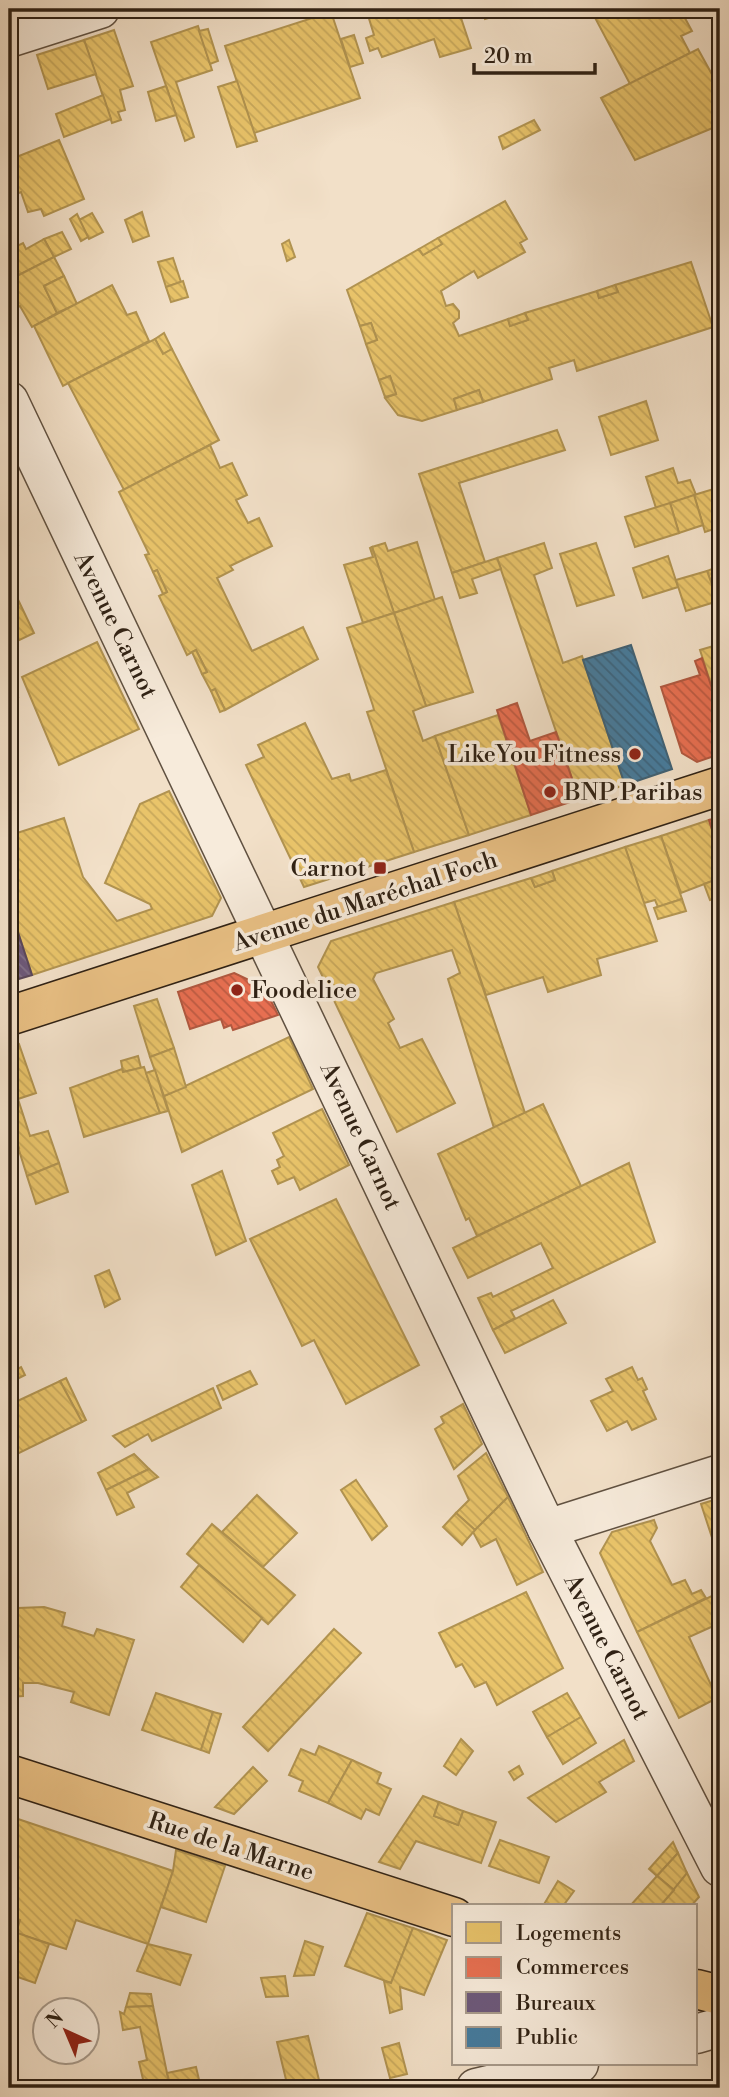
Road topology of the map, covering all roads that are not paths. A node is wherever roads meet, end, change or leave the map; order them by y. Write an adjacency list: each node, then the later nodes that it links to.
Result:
1 (100, 9): 2 (street)
2 (9, 38)
3 (9, 401): 5 (street, Avenue Carnot)
4 (720, 786): 5 (main road, Avenue du Maréchal Foch)
5 (264, 933): 6 (main road, Avenue du Maréchal Foch); 8 (street, Avenue Carnot)
6 (9, 1016)
7 (720, 1474): 8 (street)
8 (547, 1529): 10 (street, Avenue Carnot)
9 (9, 1774): 11 (main road, Rue de la Marne)
10 (720, 1867)
11 (452, 1916)
12 (698, 1990): 13 (main road)
13 (720, 1995)
14 (720, 2027): 15 (street)
15 (698, 2033)
16 (570, 2066): 17 (street)
17 (476, 2088)

